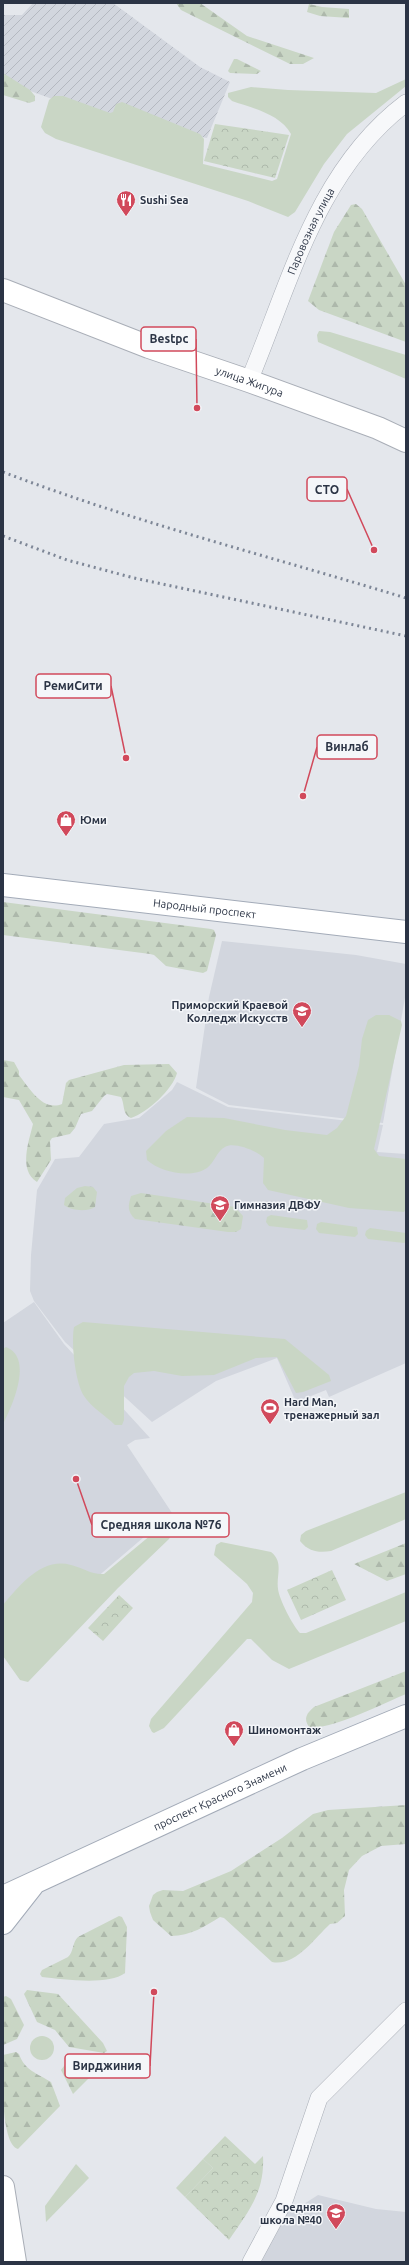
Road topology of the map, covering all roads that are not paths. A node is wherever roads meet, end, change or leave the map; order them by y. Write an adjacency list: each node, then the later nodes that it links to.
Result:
1 (406, 103): 3 (street, Паровозная улица)
2 (3, 290): 3 (main road, улица Жигура)
3 (249, 381): 4 (main road, улица Жигура)
4 (406, 441)
5 (3, 885): 6 (main road, Народный проспект)
6 (406, 932)
7 (406, 1716): 8 (main road, проспект Красного Знамени)
8 (36, 1882): 9 (main road, проспект Красного Знамени); 10 (main road, проспект Красного Знамени)
9 (3, 1897)
10 (3, 1923)
11 (406, 2011): 14 (street)
12 (3, 2187): 13 (main road)
13 (15, 2262)
14 (251, 2262)

